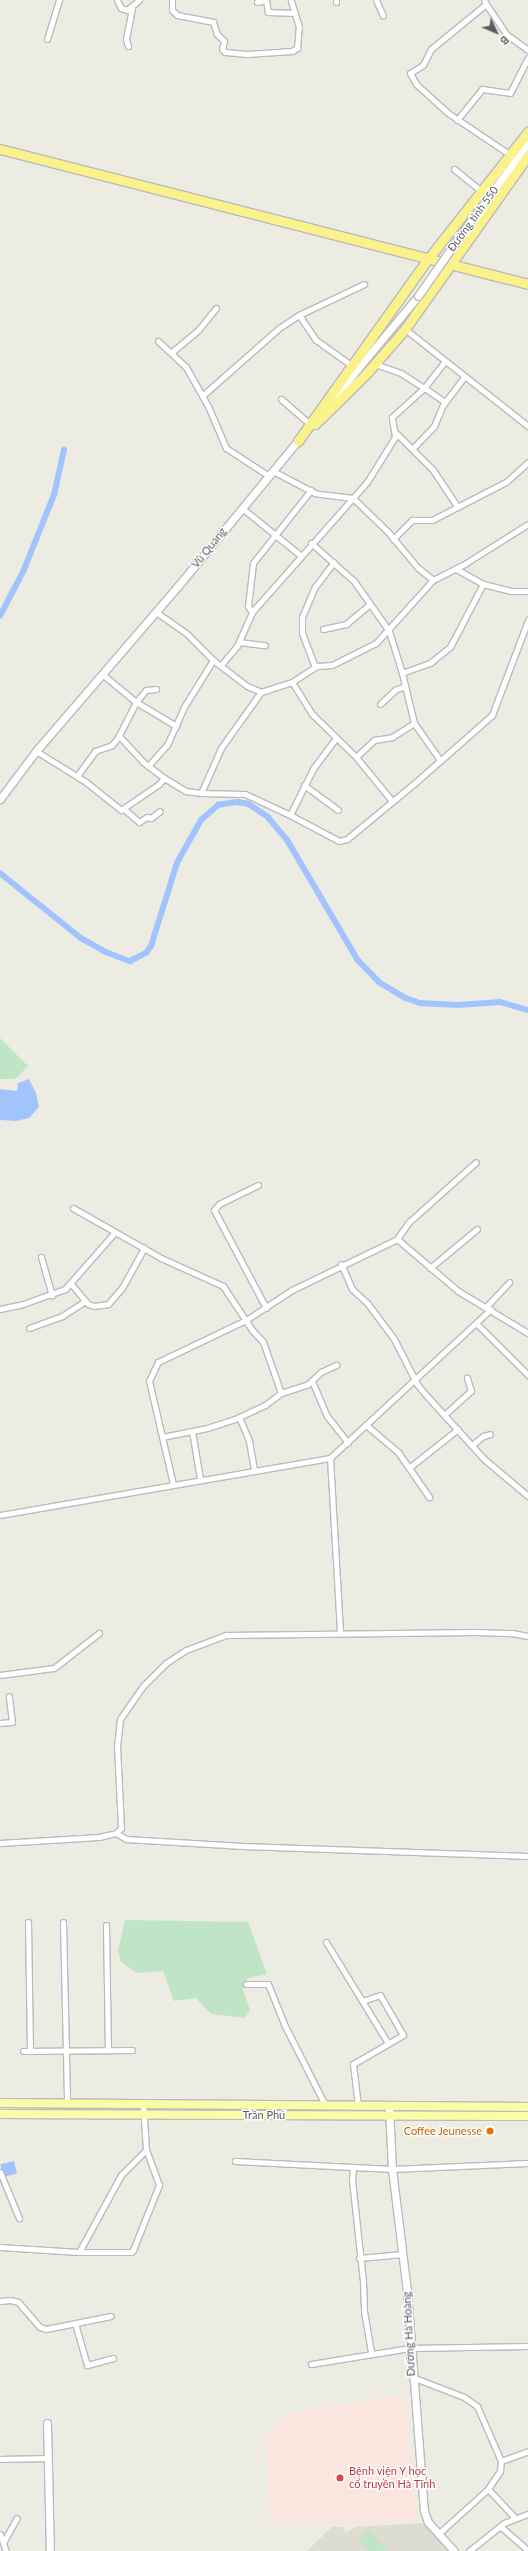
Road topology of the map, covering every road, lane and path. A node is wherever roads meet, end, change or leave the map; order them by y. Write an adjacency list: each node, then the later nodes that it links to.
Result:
1 (59, 0): 13 (street)
2 (117, 0): 10 (street)
3 (139, 0): 10 (street)
4 (172, 0): 11 (street)
5 (266, 0): 8 (street); 11 (street)
6 (291, 0): 11 (street)
7 (376, 0): 12 (street)
8 (256, 2)
9 (485, 2): 15 (street); 17 (street)
10 (132, 8): 14 (street)
11 (295, 14)
12 (383, 16)
13 (47, 39)
14 (128, 46)
15 (528, 50)
16 (528, 58): 17 (street)
17 (457, 120): 21 (street)
18 (528, 132): 21 (highway)
19 (528, 143): 29 (main road, Đường tỉnh 550, bridge)
20 (0, 149): 25 (highway)
21 (509, 154): 24 (highway)
22 (526, 161): 26 (highway)
23 (454, 169): 24 (street)
24 (481, 191): 25 (highway)
25 (428, 259): 26 (highway); 37 (highway)
26 (452, 266): 28 (highway); 32 (highway)
27 (364, 284): 31 (street)
28 (528, 284)
29 (418, 296): 46 (main road, Vũ Quang)
30 (216, 308): 34 (street)
31 (299, 315): 37 (street); 40 (street)
32 (405, 329): 35 (street); 36 (highway)
33 (158, 340): 34 (street)
34 (172, 352): 40 (street)
35 (445, 361): 38 (street); 39 (street)
36 (375, 364): 39 (street); 46 (highway)
37 (351, 365): 43 (highway)
38 (464, 377): 42 (street); 44 (street)
39 (424, 388): 42 (street); 45 (street)
40 (202, 396): 49 (street)
41 (281, 398): 43 (street)
42 (445, 402): 47 (street)
43 (310, 424): 46 (highway)
44 (528, 426)
45 (396, 433): 47 (street); 51 (street)
46 (298, 441): 49 (main road, Vũ Quang)
47 (412, 449): 52 (street)
48 (528, 462): 52 (street)
49 (271, 473): 50 (street); 53 (main road, Vũ Quang)
50 (311, 490): 51 (street); 55 (street)
51 (353, 498): 56 (street); 57 (street)
52 (457, 506): 56 (street)
53 (242, 508): 55 (street); 65 (main road, Vũ Quang)
54 (528, 524): 60 (street)
55 (274, 535): 58 (street); 66 (street)
56 (393, 539): 61 (street)
57 (311, 543): 58 (street); 59 (street)
58 (300, 555): 66 (street)
59 (334, 562): 64 (street); 74 (street)
60 (456, 569): 61 (street); 62 (street)
61 (433, 580): 69 (street)
62 (483, 584): 63 (street); 75 (street)
63 (528, 591)
64 (370, 604): 68 (street); 69 (street)
65 (156, 612): 72 (street); 76 (main road, Vũ Quang)
66 (252, 612): 70 (street)
67 (528, 620): 89 (street)
68 (323, 629)
69 (389, 631): 74 (street); 75 (street)
70 (239, 642): 71 (street); 73 (street)
71 (265, 645)
72 (213, 660): 73 (street); 84 (street)
73 (221, 665): 80 (street)
74 (315, 667): 77 (street)
75 (402, 673): 78 (street)
76 (102, 674): 81 (street); 87 (main road, Vũ Quang)
77 (292, 682): 80 (street); 86 (street)
78 (405, 686): 82 (street); 83 (street)
79 (156, 689): 81 (street)
80 (261, 692): 94 (street)
81 (136, 702): 84 (street); 85 (street)
82 (380, 704)
83 (414, 723): 88 (street); 89 (street)
84 (176, 726): 90 (street)
85 (119, 736): 90 (street); 91 (street)
86 (336, 738): 88 (street); 93 (street)
87 (36, 751): 91 (street); 95 (main road, Vũ Quang)
88 (356, 758): 96 (street)
89 (440, 760): 96 (street)
90 (148, 766): 92 (street)
91 (77, 776): 97 (street)
92 (164, 778): 94 (street); 97 (street)
93 (304, 785): 98 (street); 100 (street)
94 (201, 793): 100 (street)
95 (0, 799)
96 (392, 801): 100 (street)
97 (124, 809): 99 (street)
98 (338, 810)
99 (160, 811)
100 (290, 815)
101 (476, 1162): 106 (street)
102 (258, 1185): 116 (street)
103 (73, 1208): 105 (street)
104 (477, 1229): 110 (street)
105 (115, 1232): 107 (street); 112 (street)
106 (397, 1239): 109 (street); 110 (street)
107 (144, 1248): 114 (street); 118 (street)
108 (41, 1257): 113 (street)
109 (341, 1264): 116 (street); 124 (street)
110 (430, 1268): 117 (street)
111 (509, 1282): 117 (street)
112 (72, 1285): 113 (street); 114 (street)
113 (52, 1295): 115 (street)
114 (85, 1301): 120 (street)
115 (0, 1308)
116 (266, 1308): 118 (street)
117 (489, 1308): 119 (street); 121 (street)
118 (246, 1320): 127 (street); 134 (street)
119 (476, 1323): 123 (street); 124 (street)
120 (29, 1328)
121 (528, 1333)
122 (336, 1365): 126 (street)
123 (528, 1375)
124 (414, 1378): 128 (street); 130 (street)
125 (467, 1378): 128 (street)
126 (312, 1381): 127 (street); 135 (street)
127 (281, 1393): 129 (street)
128 (444, 1415): 131 (street)
129 (239, 1417): 132 (street); 139 (street)
130 (366, 1425): 135 (street); 138 (street)
131 (458, 1429): 136 (street); 138 (street)
132 (192, 1431): 134 (street); 140 (street)
133 (490, 1434): 136 (street)
134 (162, 1437): 141 (street)
135 (348, 1443): 137 (street)
136 (472, 1445): 142 (street)
137 (330, 1458): 139 (street); 146 (street)
138 (410, 1467): 143 (street)
139 (254, 1470): 140 (street)
140 (200, 1479): 141 (street)
141 (173, 1484): 144 (street)
142 (528, 1496)
143 (429, 1497)
144 (0, 1515)
145 (99, 1633): 148 (street)
146 (340, 1633): 147 (street); 151 (street)
147 (528, 1636)
148 (0, 1675)
149 (9, 1696): 150 (street)
150 (0, 1723)
151 (116, 1833): 152 (street); 153 (street)
152 (0, 1843)
153 (528, 1856)
154 (28, 1922): 164 (street)
155 (63, 1922): 165 (street)
156 (106, 1925): 161 (street)
157 (326, 1942): 159 (street)
158 (246, 1984): 169 (street)
159 (363, 2001): 160 (street); 160 (street)
160 (388, 2043): 170 (street)
161 (108, 2050): 162 (street); 165 (street)
162 (132, 2050)
163 (23, 2051): 164 (street)
164 (30, 2051): 165 (street)
165 (66, 2051): 167 (street)
166 (0, 2103): 167 (main road, Trần Phú)
167 (67, 2103): 168 (main road, Trần Phú)
168 (143, 2103): 169 (main road, Trần Phú); 174 (street)
169 (325, 2106): 170 (main road, Trần Phú)
170 (358, 2106): 171 (main road, Trần Phú)
171 (389, 2107): 172 (main road, Trần Phú); 175 (main road, Đường Hà Hoàng)
172 (528, 2107)
173 (0, 2114): 174 (main road, Trần Phú)
174 (144, 2114): 175 (main road, Trần Phú); 177 (street)
175 (389, 2116): 176 (main road, Trần Phú); 181 (main road, Đường Hà Hoàng)
176 (528, 2116)
177 (146, 2150): 185 (street); 185 (street)
178 (235, 2161): 180 (street)
179 (528, 2163): 181 (street)
180 (353, 2168): 181 (street); 187 (street)
181 (392, 2169): 186 (main road, Đường Hà Hoàng)
182 (0, 2172): 183 (street)
183 (19, 2218)
184 (0, 2247): 185 (street)
185 (79, 2252)
186 (403, 2254): 187 (street); 192 (main road, Đường Hà Hoàng)
187 (360, 2258): 193 (street)
188 (0, 2301): 190 (street)
189 (111, 2316): 190 (street)
190 (76, 2323): 194 (street)
191 (528, 2346): 192 (street)
192 (410, 2348): 193 (street); 196 (main road, Đường Hà Hoàng)
193 (371, 2352): 195 (street)
194 (113, 2358)
195 (310, 2364)
196 (412, 2376): 201 (street); 208 (main road, Đường Hà Hoàng)
197 (47, 2423): 200 (main road)
198 (528, 2451): 201 (street)
199 (0, 2458): 200 (street)
200 (48, 2458): 212 (main road)
201 (501, 2461): 202 (street)
202 (488, 2489): 204 (street); 208 (street)
203 (528, 2514): 204 (street)
204 (514, 2517): 206 (street)
205 (17, 2518): 209 (street)
206 (500, 2526): 210 (street); 214 (street)
207 (0, 2534): 209 (street)
208 (438, 2534): 213 (main road, Đường Hà Hoàng)
209 (4, 2541): 211 (street)
210 (528, 2550)
211 (6, 2551)
212 (50, 2551)
213 (454, 2551)
214 (469, 2551)

